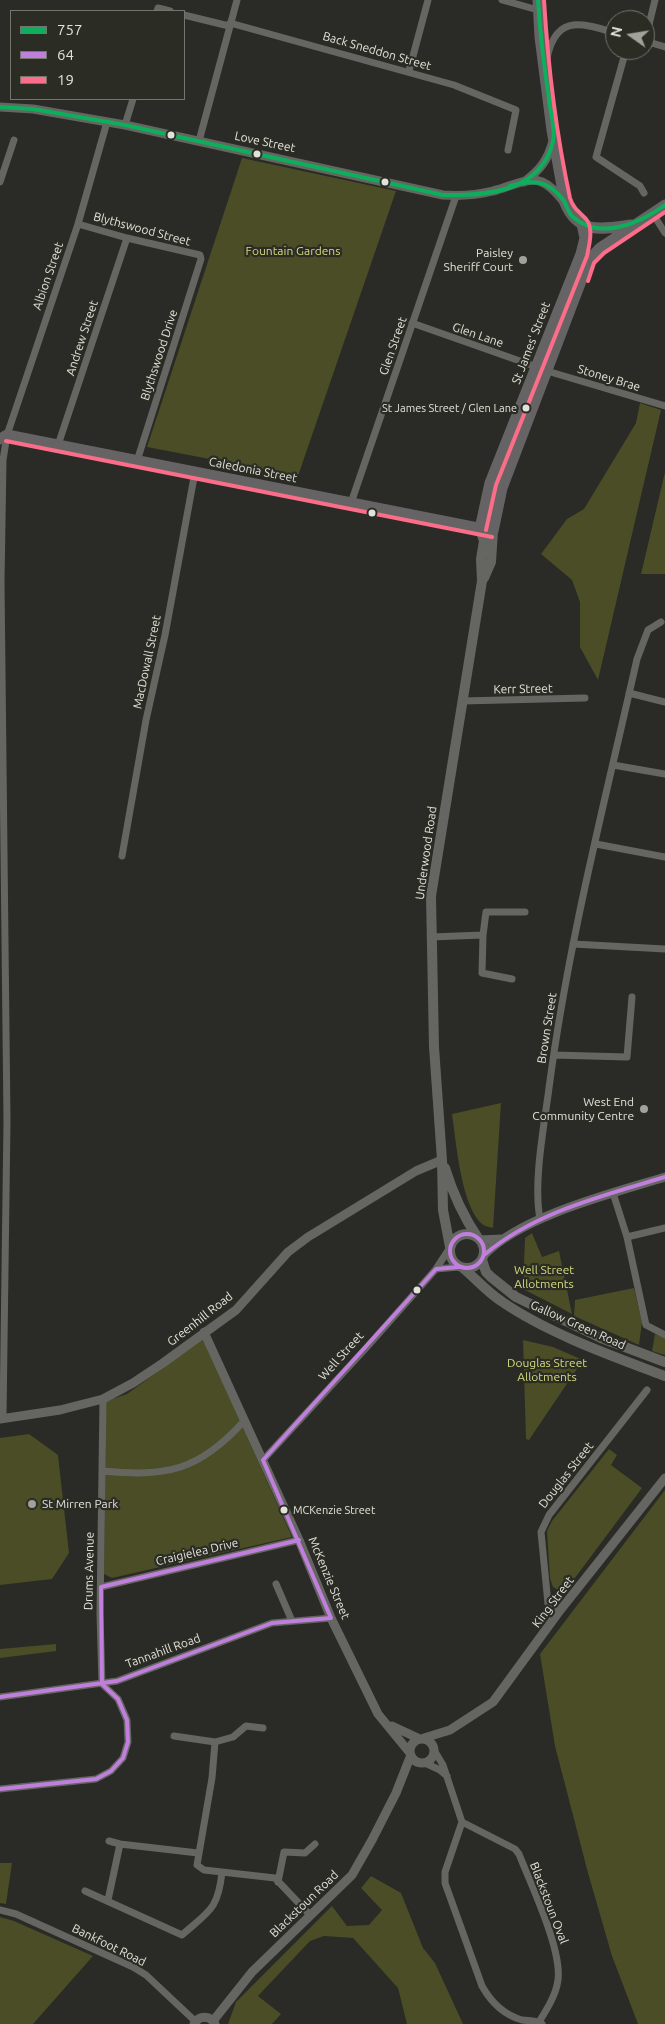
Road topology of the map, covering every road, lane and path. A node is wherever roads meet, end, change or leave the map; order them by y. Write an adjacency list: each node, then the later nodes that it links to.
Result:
1 (237, 0): 6 (street)
2 (428, 0): 10 (street)
3 (502, 0): 4 (street)
4 (538, 5): 9 (main road)
5 (185, 15): 6 (street, Back Sneddon Street)
6 (230, 24): 10 (street, Back Sneddon Street); 17 (street)
7 (605, 29): 9 (street)
8 (623, 60): 21 (street)
9 (546, 70): 15 (main road)
10 (409, 72): 18 (street, Back Sneddon Street)
11 (133, 100): 14 (street)
12 (0, 107): 13 (street, Love Street)
13 (107, 122): 14 (street, Love Street); 26 (street, Albion Street)
14 (125, 125): 17 (street, Love Street)
15 (554, 139): 20 (street, Love Street); 23 (main road)
16 (14, 140): 19 (street)
17 (199, 141): 22 (street, Love Street)
18 (508, 150)
19 (0, 182)
20 (524, 182): 22 (street, Love Street); 23 (street, Love Street)
21 (644, 192)
22 (456, 196): 32 (street, Glen Street)
23 (565, 203): 27 (main road)
24 (665, 205): 25 (main road, St James' Street)
25 (653, 214): 28 (main road, St James' Street); 29 (street)
26 (78, 224): 30 (street, Blythswood Street); 35 (street, Albion Street)
27 (582, 224): 28 (main road); 33 (main road, St James' Street)
28 (635, 224): 33 (main road, St James' Street)
29 (665, 233)
30 (127, 238): 31 (street, Blythswood Street); 36 (street, Andrew Street)
31 (200, 255): 37 (street, Blythswood Drive)
32 (412, 323): 33 (street, Glen Lane); 39 (street, Glen Street)
33 (542, 369): 34 (street, Stoney Brae); 40 (main road, St James' Street); 41 (main road, St James' Street)
34 (665, 406)
35 (3, 438): 36 (main road, Caledonia Street); 42 (street, Albion Street)
36 (58, 446): 37 (main road, Caledonia Street)
37 (137, 461): 38 (main road, Caledonia Street)
38 (195, 472): 39 (main road, Caledonia Street); 53 (street, MacDowall Street)
39 (351, 503): 40 (main road, Caledonia Street)
40 (480, 529): 41 (main road, Caledonia Street); 43 (main road, Underwood Road)
41 (493, 531): 43 (main road, Underwood Road)
42 (1, 554): 44 (street, Albion Street)
43 (482, 581): 48 (main road, Underwood Road)
44 (1, 583): 55 (street, Albion Street)
45 (661, 622): 46 (street, Brown Street)
46 (629, 693): 49 (street); 50 (street, Brown Street)
47 (585, 698): 48 (street, Kerr Street)
48 (462, 701): 58 (main road, Underwood Road)
49 (665, 702)
50 (613, 765): 51 (street); 52 (street, Brown Street)
51 (665, 774)
52 (596, 844): 54 (street); 59 (street, Brown Street)
53 (122, 856)
54 (665, 857)
55 (2, 880): 82 (street, Albion Street)
56 (525, 912): 57 (street)
57 (483, 936): 58 (street); 61 (street)
58 (431, 937): 64 (main road, Underwood Road)
59 (572, 944): 60 (street); 63 (street, Brown Street)
60 (665, 949)
61 (512, 979)
62 (632, 997): 63 (street)
63 (554, 1055): 67 (street, Brown Street)
64 (442, 1160): 70 (main road, Underwood Road); 72 (main road, Underwood Road); 76 (street, Greenhill Road)
65 (665, 1176): 66 (street)
66 (613, 1193): 67 (street); 69 (street)
67 (540, 1219): 71 (street)
68 (665, 1228): 69 (street)
69 (627, 1237): 77 (street)
70 (479, 1239): 71 (street); 72 (main road); 73 (main road)
71 (502, 1239): 73 (street)
72 (450, 1248): 74 (street, Well Street); 75 (main road)
73 (483, 1258): 75 (main road); 78 (main road, Gallow Green Road)
74 (436, 1268): 75 (street); 84 (street, Well Street)
75 (461, 1268): 79 (main road, Gallow Green Road)
76 (204, 1332): 81 (street, Greenhill Road); 83 (street, McKenzie Street)
77 (665, 1335)
78 (665, 1362)
79 (665, 1376)
80 (648, 1390): 90 (street, Douglas Street)
81 (103, 1399): 82 (street, Greenhill Road); 85 (street, Drums Avenue)
82 (2, 1419)
83 (244, 1420): 84 (street, McKenzie Street); 85 (street)
84 (263, 1460): 87 (street, McKenzie Street)
85 (102, 1470): 89 (street, Drums Avenue)
86 (665, 1478): 90 (street, King Street)
87 (299, 1540): 89 (street, Craigielea Drive); 91 (street, McKenzie Street)
88 (276, 1584): 92 (street)
89 (101, 1587): 93 (street, Drums Avenue)
90 (558, 1613): 97 (street, King Street)
91 (332, 1618): 92 (street, Tannahill Road); 95 (street, McKenzie Street)
92 (292, 1621): 93 (street, Tannahill Road)
93 (102, 1684): 94 (street, Tannahill Road); 105 (street)
94 (0, 1698)
95 (385, 1722): 99 (street); 102 (street, McKenzie Street)
96 (263, 1728): 100 (street)
97 (450, 1730): 99 (street, King Street); 101 (street, King Street)
98 (174, 1736): 100 (street)
99 (422, 1739): 101 (street); 102 (street)
100 (215, 1742): 111 (street)
101 (434, 1748): 103 (street); 104 (street)
102 (411, 1754): 103 (street); 106 (street, Blackstoun Road)
103 (423, 1763): 104 (street); 106 (street, Blackstoun Road)
104 (447, 1776): 107 (street)
105 (0, 1789)
106 (396, 1793): 117 (street, Blackstoun Road)
107 (462, 1822): 120 (street, Blackstoun Oval); 120 (street, Blackstoun Oval)
108 (109, 1841): 109 (street)
109 (120, 1844): 111 (street); 115 (street)
110 (315, 1844): 113 (street)
111 (198, 1853): 112 (street)
112 (222, 1872): 113 (street); 115 (street)
113 (278, 1882): 117 (street)
114 (86, 1891): 115 (street)
115 (108, 1900)
116 (0, 1910): 119 (street, Bankfoot Road)
117 (310, 1915): 118 (street, Blackstoun Road)
118 (214, 2022): 119 (street)
119 (195, 2023)
120 (541, 2023)

